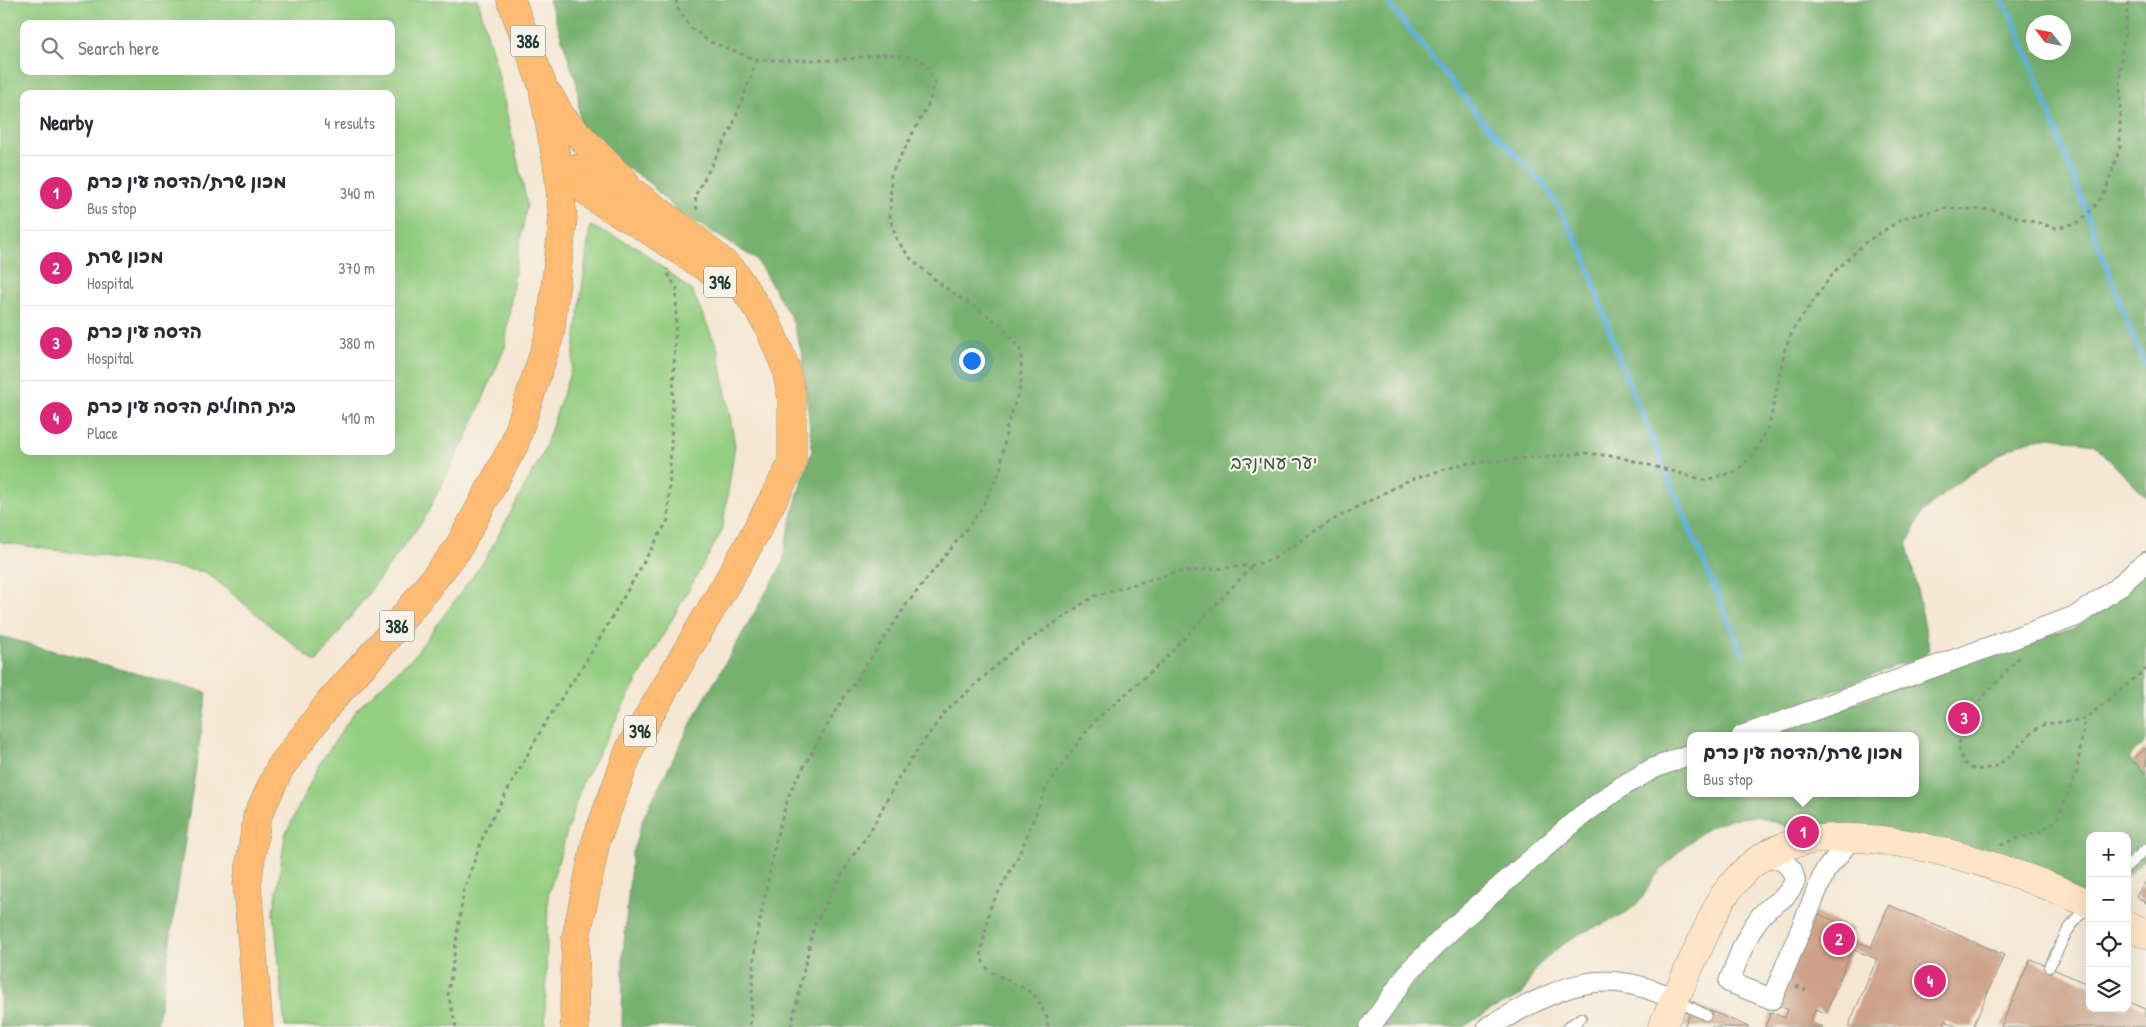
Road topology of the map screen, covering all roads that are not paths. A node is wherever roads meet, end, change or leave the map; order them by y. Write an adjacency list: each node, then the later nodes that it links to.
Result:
1 (511, 0): 2 (main road, 386)
2 (542, 84): 3 (main road, 386); 4 (main road)
3 (558, 168): 4 (main road, 396); 5 (main road, 396); 21 (main road, 386)
4 (638, 196): 5 (main road, 396)
5 (680, 239): 22 (main road, 396)
6 (2146, 562): 7 (street)
7 (1753, 732)
8 (1687, 755): 23 (street)
9 (1852, 838): 11 (street); 11 (street); 13 (street)
10 (2146, 848): 12 (lane)
11 (1761, 858): 18 (street)
12 (2131, 862)
13 (2086, 902)
14 (2086, 907): 17 (lane)
15 (2131, 926): 16 (street)
16 (2146, 934)
17 (2049, 967)
18 (1674, 999): 19 (lane); 24 (street); 26 (street)
19 (1706, 1015)
20 (1581, 1018): 25 (lane)
21 (258, 1027)
22 (575, 1027)
23 (1370, 1027)
24 (1488, 1027)
25 (1568, 1027)
26 (1662, 1027)

